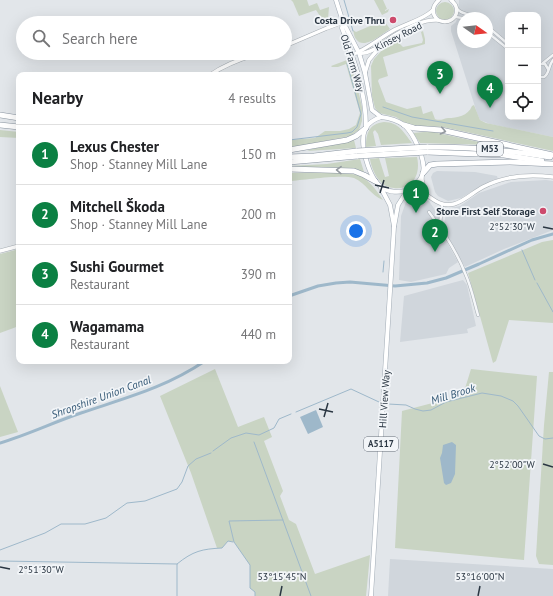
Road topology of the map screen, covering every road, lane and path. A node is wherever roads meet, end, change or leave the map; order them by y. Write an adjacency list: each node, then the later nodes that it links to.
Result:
1 (336, 0): 10 (main road, Old Farm Way)
2 (439, 0): 6 (street)
3 (451, 0): 5 (street)
4 (456, 0): 5 (street)
5 (456, 7): 7 (street); 8 (street)
6 (433, 10): 9 (street); 17 (street, Kinsey Road)
7 (466, 12)
8 (455, 17): 9 (street, Kinsey Road)
9 (438, 20): 15 (street, Kinsey Road)
10 (343, 22): 14 (street); 17 (main road, Old Farm Way); 18 (main road, Old Farm Way)
11 (493, 31): 13 (street)
12 (493, 37): 16 (street)
13 (505, 41)
14 (292, 43)
15 (381, 46): 17 (street, Kinsey Road); 25 (street)
16 (507, 48)
17 (359, 52): 18 (street, Kinsey Road); 25 (main road, Old Farm Way)
18 (352, 55): 35 (main road, Old Farm Way)
19 (553, 55): 22 (street)
20 (241, 60): 24 (street)
21 (553, 60): 23 (street)
22 (543, 63): 23 (street)
23 (548, 69): 26 (street)
24 (216, 72)
25 (365, 73): 28 (main road, Old Farm Way)
26 (541, 78)
27 (0, 115): 30 (highway)
28 (381, 117): 33 (main road); 35 (main road)
29 (0, 119): 31 (highway)
30 (16, 119)
31 (16, 120)
32 (0, 125): 34 (highway)
33 (404, 125): 39 (highway, one-way to 39); 45 (main road)
34 (16, 127)
35 (366, 127): 36 (highway); 47 (main road)
36 (292, 149)
37 (427, 149): 38 (highway, M53, bridge); 41 (highway, M53); 43 (highway, M53)
38 (357, 154): 40 (highway, M53); 42 (highway, M53)
39 (553, 155)
40 (292, 157)
41 (553, 158)
42 (292, 162)
43 (553, 163): 45 (highway)
44 (292, 169): 47 (highway, one-way to 44)
45 (423, 174): 49 (main road); 50 (street)
46 (553, 177): 51 (street)
47 (375, 181): 48 (main road)
48 (381, 187): 49 (main road); 54 (main road, Hill View Way / A5117)
49 (408, 190): 50 (street); 54 (main road, Hill View Way / A5117)
50 (425, 193): 51 (street)
51 (442, 204): 53 (street)
52 (429, 212): 53 (street)
53 (440, 226): 57 (street)
54 (394, 227): 58 (main road, Hill View Way / A5117)
55 (16, 247): 56 (street)
56 (0, 251)
57 (478, 315)
58 (371, 596)

